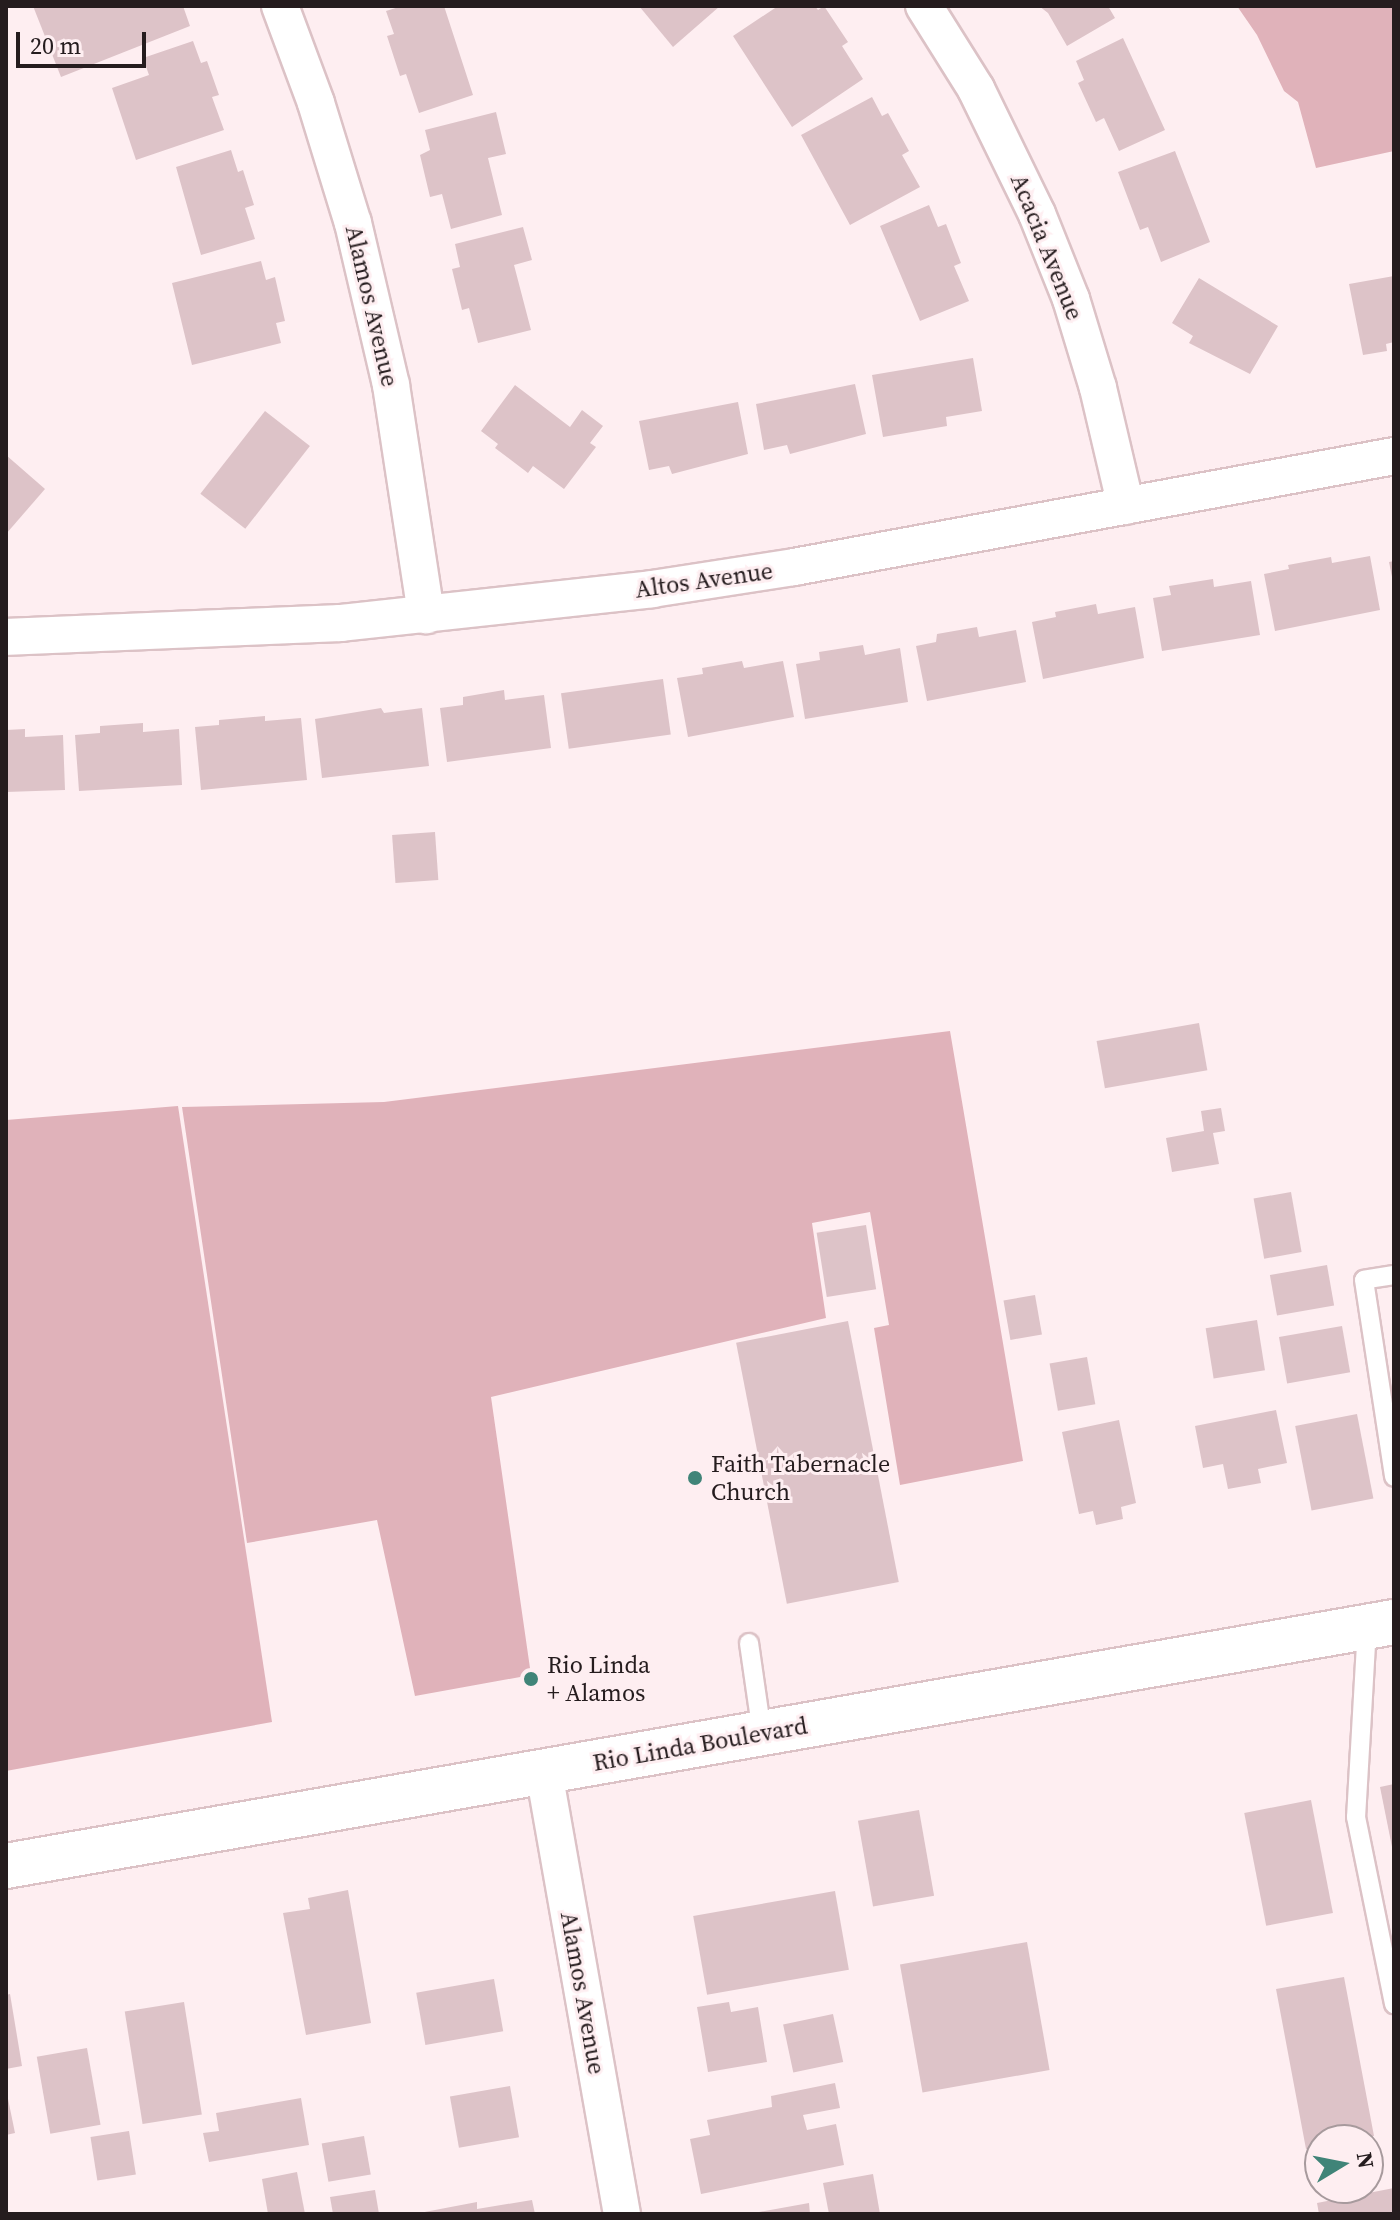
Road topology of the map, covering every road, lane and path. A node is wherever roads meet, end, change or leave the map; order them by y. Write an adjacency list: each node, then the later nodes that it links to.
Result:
1 (280, 6): 5 (street, Alamos Avenue)
2 (924, 6): 4 (street, Acacia Avenue)
3 (1394, 456): 4 (street, Altos Avenue)
4 (1126, 506): 5 (street, Altos Avenue)
5 (426, 615): 6 (street, Altos Avenue)
6 (6, 637)
7 (1394, 1275): 8 (lane)
8 (1394, 1477)
9 (1380, 1624): 11 (main road, Rio Linda Boulevard); 14 (lane)
10 (749, 1643): 11 (lane)
11 (762, 1733): 12 (main road, Rio Linda Boulevard)
12 (544, 1772): 13 (main road, Rio Linda Boulevard); 15 (street, Alamos Avenue)
13 (6, 1866)
14 (1394, 2004)
15 (622, 2214)

